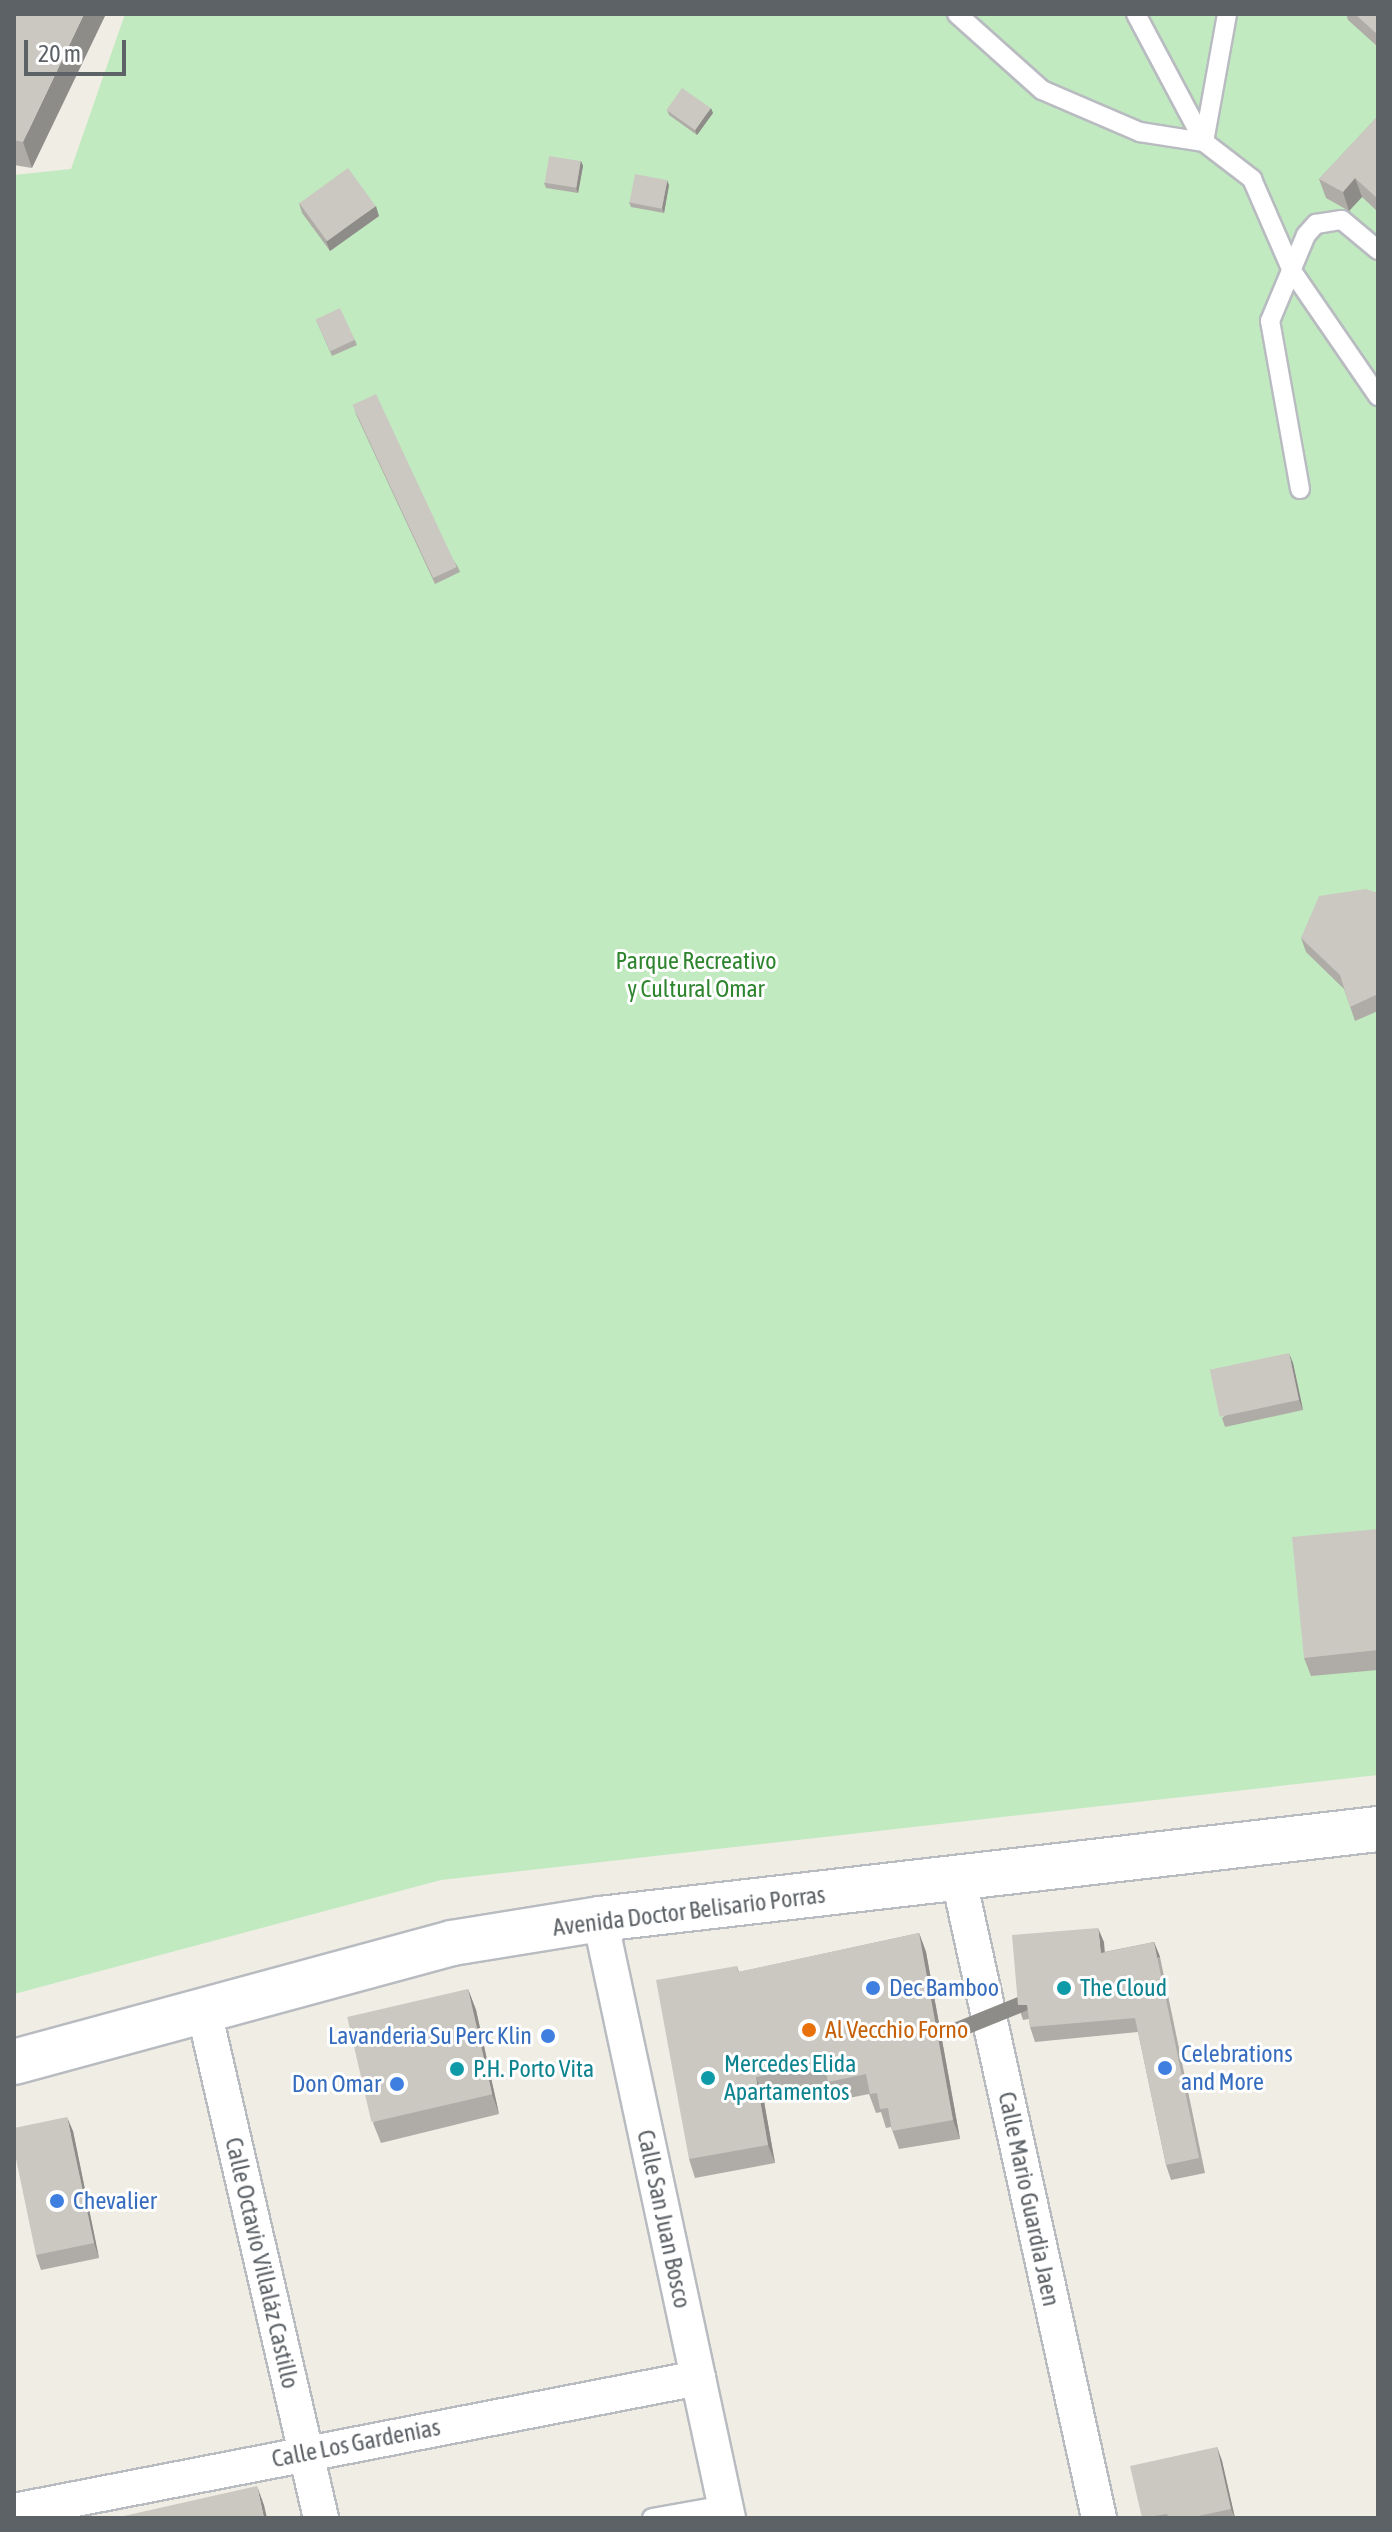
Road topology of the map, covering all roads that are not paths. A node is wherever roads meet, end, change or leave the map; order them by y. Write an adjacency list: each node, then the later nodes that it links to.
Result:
1 (957, 14): 4 (lane)
2 (1136, 14): 4 (lane)
3 (1227, 14): 4 (lane)
4 (1204, 142): 6 (lane)
5 (1378, 250): 6 (lane)
6 (1292, 271): 7 (lane); 8 (lane)
7 (1378, 396)
8 (1300, 489)
9 (1378, 1829): 10 (street, Avenida Doctor Belisario Porras)
10 (959, 1880): 11 (street, Avenida Doctor Belisario Porras); 20 (street, Calle Mario Guardia Jaen)
11 (600, 1919): 12 (street, Avenida Doctor Belisario Porras); 14 (street, Calle San Juan Bosco)
12 (203, 2007): 13 (street, Avenida Doctor Belisario Porras); 15 (street, Calle Octavio Villaláz Castillo)
13 (14, 2062)
14 (698, 2378): 15 (street, Calle Los Gardenias); 17 (street, Calle San Juan Bosco)
15 (306, 2453): 16 (street, Calle Los Gardenias); 18 (street, Calle Octavio Villaláz Castillo)
16 (14, 2511)
17 (726, 2512): 19 (lane)
18 (321, 2518)
19 (652, 2518)
20 (1099, 2518)

